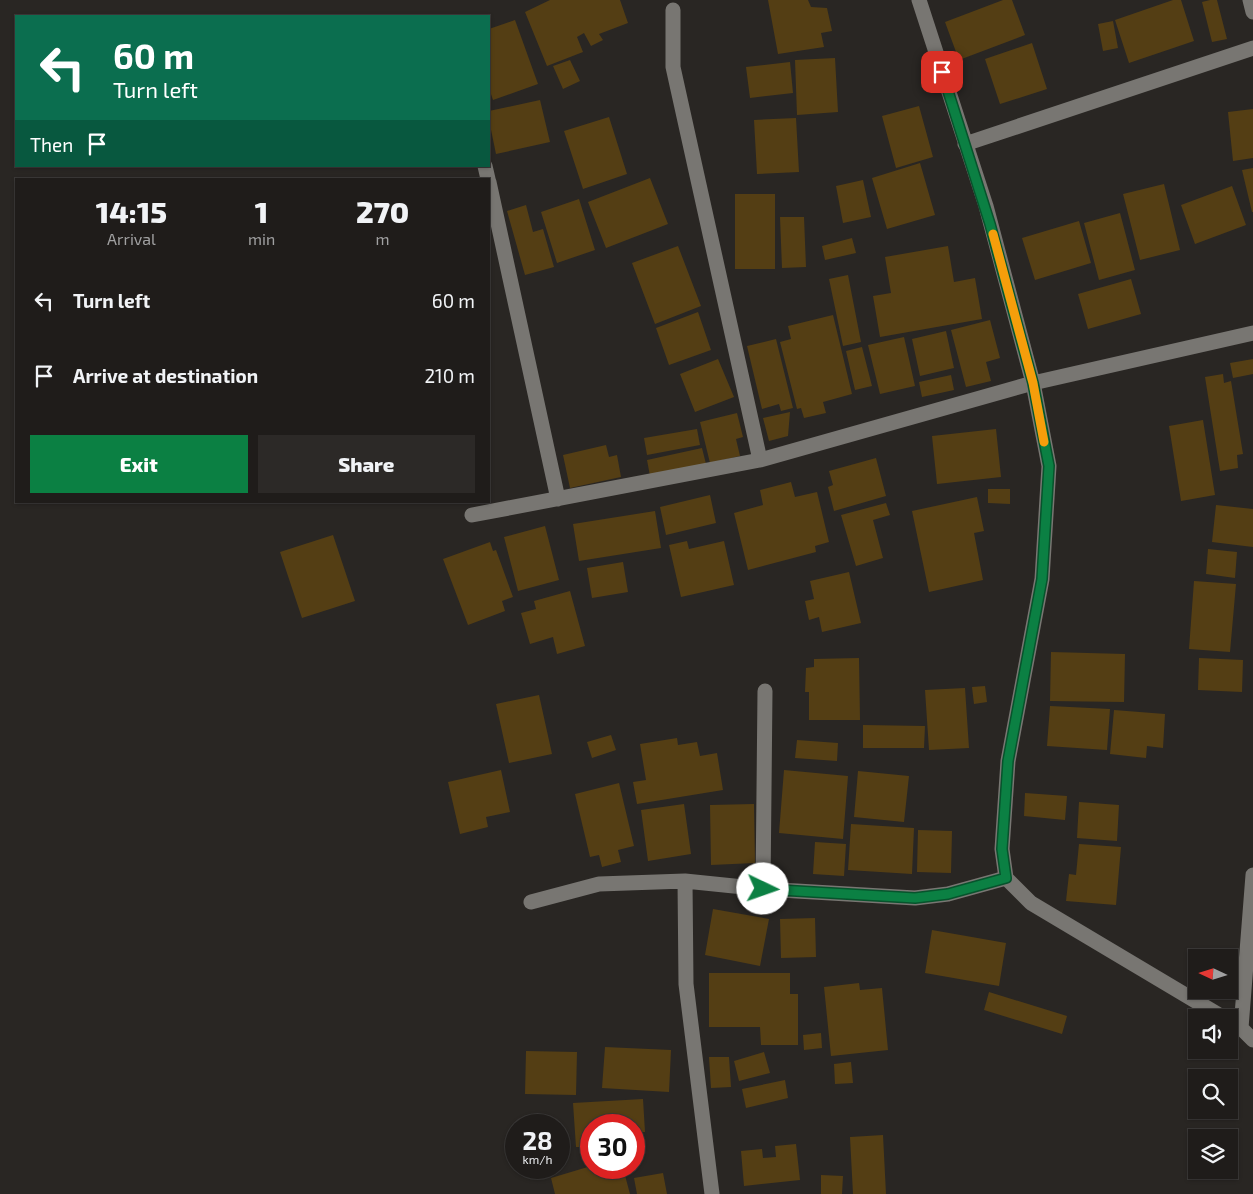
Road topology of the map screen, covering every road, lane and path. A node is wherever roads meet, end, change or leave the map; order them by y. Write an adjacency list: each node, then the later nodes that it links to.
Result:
1 (919, 0): 6 (street)
2 (1250, 0): 4 (street)
3 (673, 10): 10 (street)
4 (1253, 12)
5 (1253, 48): 6 (street)
6 (965, 144): 9 (street)
7 (490, 190): 11 (street)
8 (1253, 333): 9 (street)
9 (1033, 383): 10 (street); 15 (street)
10 (760, 460): 11 (street)
11 (558, 499): 12 (street)
12 (472, 515)
13 (765, 691): 17 (street)
14 (1253, 874): 19 (street)
15 (1006, 878): 17 (street); 20 (street)
16 (684, 881): 17 (street); 18 (street); 24 (street)
17 (763, 889)
18 (531, 902)
19 (1251, 923): 21 (street)
20 (1209, 1009)
21 (1237, 1009)
22 (1238, 1027): 23 (street)
23 (1253, 1040)
24 (712, 1194)

